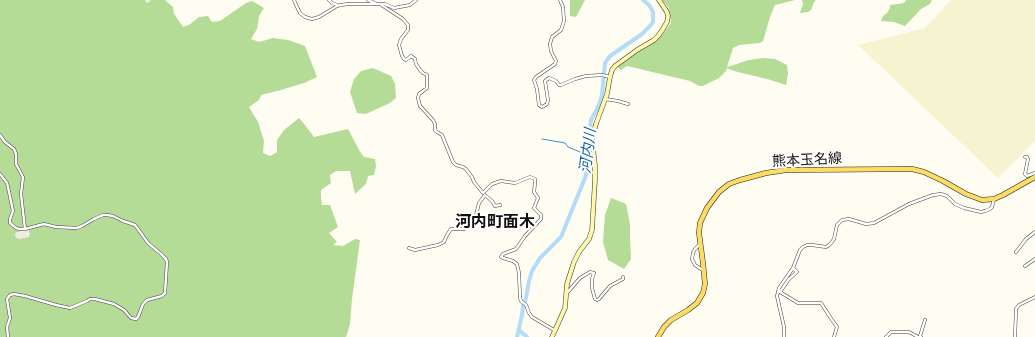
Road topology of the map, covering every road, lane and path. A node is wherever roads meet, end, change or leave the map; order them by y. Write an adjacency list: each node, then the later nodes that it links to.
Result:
1 (294, 0): 8 (street)
2 (329, 0): 8 (street)
3 (368, 0): 7 (street)
4 (416, 0): 7 (street)
5 (560, 0): 9 (street)
6 (659, 0): 9 (main road)
7 (379, 4): 8 (street); 17 (street)
8 (337, 6)
9 (608, 76): 10 (main road)
10 (605, 99): 11 (street); 30 (main road)
11 (628, 104)
12 (0, 135): 20 (street)
13 (1025, 157): 14 (street)
14 (1035, 173)
15 (0, 174): 20 (street)
16 (1035, 177): 18 (main road, 熊本玉名線)
17 (484, 194): 19 (street); 23 (street); 33 (street)
18 (994, 199): 22 (main road, 熊本玉名線); 27 (street)
19 (500, 205)
20 (24, 229): 34 (street)
21 (1035, 232): 24 (street)
22 (700, 244): 28 (main road, 熊本玉名線); 28 (street)
23 (409, 248)
24 (1016, 252)
25 (1035, 259): 26 (street)
26 (1025, 266)
27 (793, 268): 37 (street); 38 (street)
28 (704, 271): 36 (main road, 熊本玉名線)
29 (623, 277): 30 (street)
30 (567, 293): 33 (main road)
31 (1035, 297): 41 (street)
32 (925, 320): 40 (street)
33 (554, 330): 35 (main road)
34 (8, 337)
35 (552, 337)
36 (658, 337)
37 (784, 337)
38 (834, 337)
39 (886, 337): 40 (street)
40 (920, 337)
41 (1015, 337)

